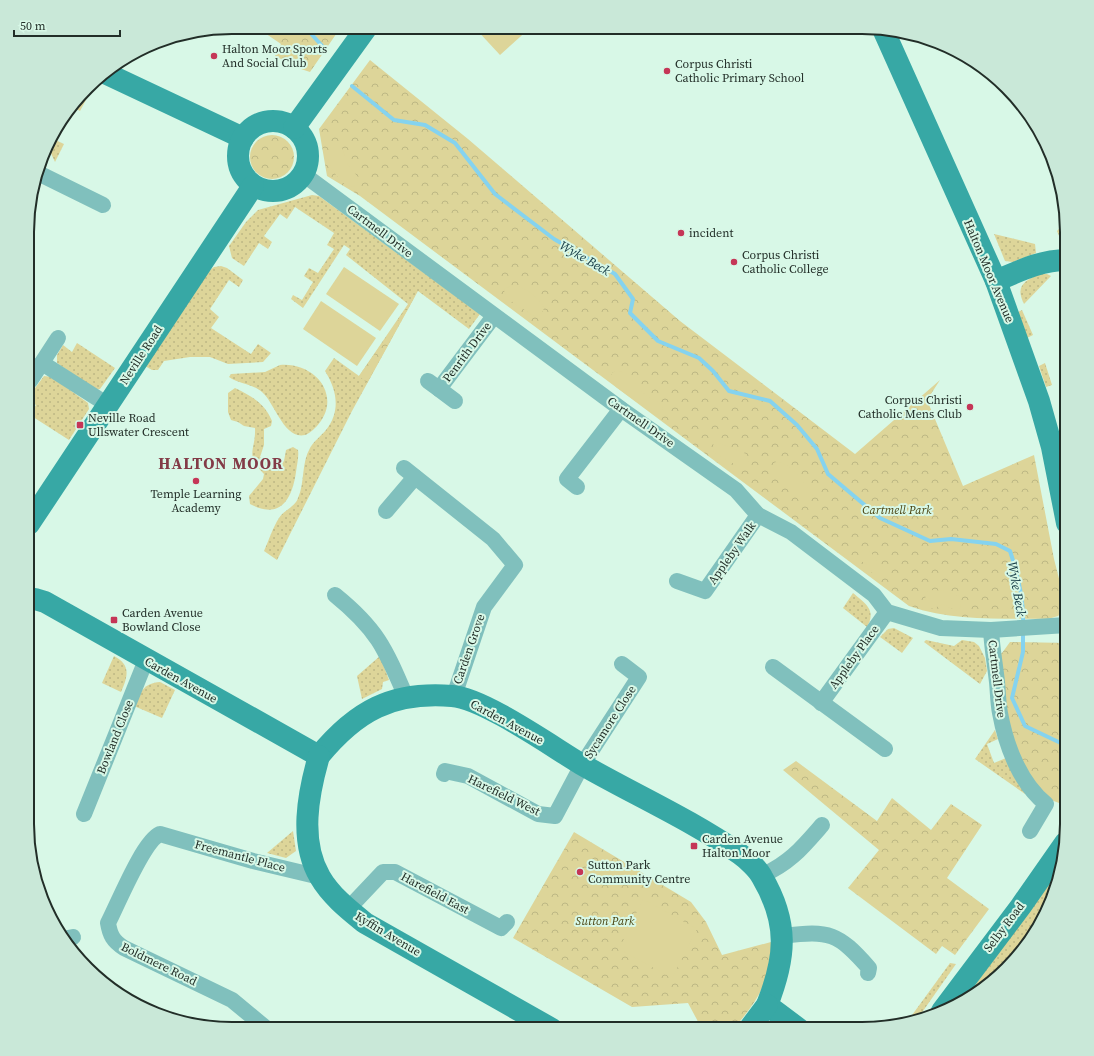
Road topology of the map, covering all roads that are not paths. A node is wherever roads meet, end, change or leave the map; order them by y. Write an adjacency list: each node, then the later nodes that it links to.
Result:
1 (362, 34): 4 (street)
2 (886, 36): 11 (street, Halton Moor Avenue)
3 (110, 76): 5 (street)
4 (294, 128): 5 (street); 6 (street)
5 (243, 138): 8 (street)
6 (304, 174): 8 (street); 12 (street, Cartmell Drive)
7 (42, 175): 9 (street)
8 (253, 186): 17 (street, Neville Road)
9 (104, 205)
10 (1060, 260): 11 (street)
11 (996, 281): 20 (street, Halton Moor Avenue)
12 (494, 316): 16 (street, Penrith Drive); 18 (street, Cartmell Drive)
13 (58, 338): 14 (street)
14 (42, 363): 15 (street); 17 (street)
15 (34, 375)
16 (455, 401)
17 (108, 405): 23 (street, Neville Road)
18 (621, 409): 19 (street); 22 (street, Cartmell Drive)
19 (567, 479)
20 (1060, 488)
21 (386, 511): 33 (street, Carden Grove)
22 (758, 515): 24 (street, Appleby Walk); 27 (street, Cartmell Drive)
23 (34, 516)
24 (677, 581)
25 (335, 595): 34 (street)
26 (34, 599): 30 (street, Carden Avenue)
27 (887, 612): 29 (street, Cartmell Drive); 35 (street, Appleby Place)
28 (1060, 626): 29 (street, Cartmell Drive)
29 (991, 630): 42 (street, Cartmell Drive)
30 (146, 660): 37 (street, Carden Avenue); 40 (street, Bowland Close)
31 (622, 664): 38 (street, Sycamore Close)
32 (773, 667): 35 (street)
33 (454, 696): 34 (street, Carden Avenue); 38 (street, Carden Avenue)
34 (406, 697): 37 (street, Carden Avenue)
35 (821, 703): 36 (street)
36 (885, 749)
37 (319, 756): 46 (street, Kyffin Avenue)
38 (582, 764): 39 (street, Harefield West); 45 (street, Carden Avenue)
39 (444, 774)
40 (84, 814)
41 (822, 825): 45 (street)
42 (1030, 831)
43 (160, 834): 46 (street, Freemantle Place); 53 (street, Boldmere Road)
44 (1057, 854): 51 (street, Selby Road)
45 (762, 876): 49 (street, Carden Avenue)
46 (320, 877): 47 (street, Kyffin Avenue)
47 (348, 909): 48 (street, Harefield East); 54 (street, Kyffin Avenue)
48 (507, 922)
49 (783, 936): 50 (street); 52 (street, Carden Avenue)
50 (868, 974)
51 (948, 1003)
52 (767, 1005): 55 (street); 56 (street)
53 (259, 1022)
54 (540, 1022)
55 (754, 1022)
56 (790, 1022)

